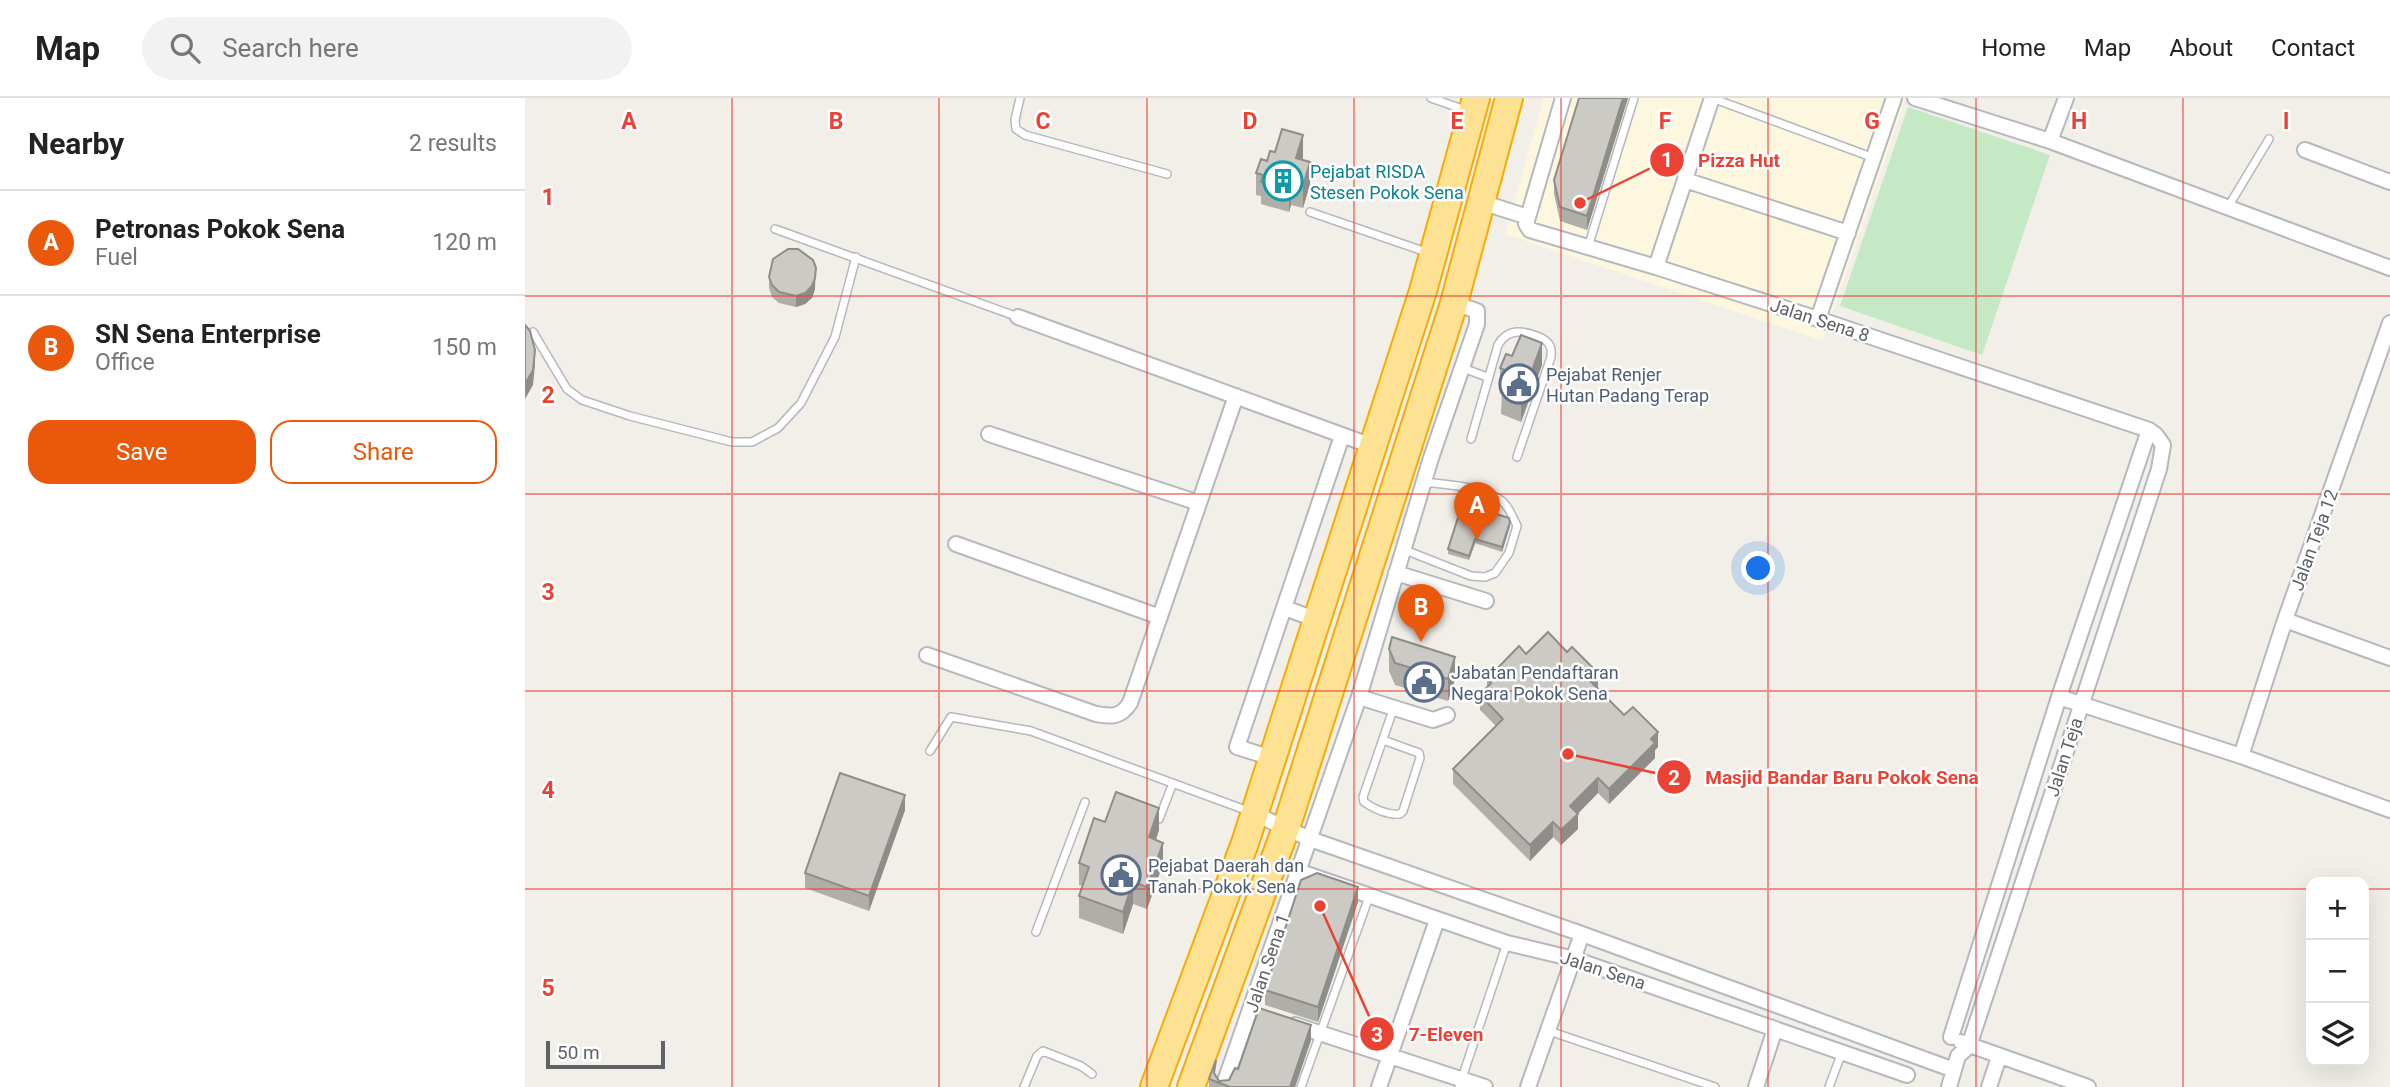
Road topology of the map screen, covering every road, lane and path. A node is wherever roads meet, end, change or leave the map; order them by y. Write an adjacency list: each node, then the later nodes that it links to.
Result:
1 (1020, 98): 15 (lane)
2 (1431, 98): 10 (lane)
3 (1509, 98): 18 (highway)
4 (1563, 98): 21 (street)
5 (1634, 98): 24 (lane)
6 (1712, 98): 14 (lane); 16 (street)
7 (1894, 98): 14 (street)
8 (1916, 98): 12 (street)
9 (2066, 98): 12 (street)
10 (1474, 105): 25 (highway)
11 (2269, 139): 19 (lane)
12 (2050, 141): 19 (street)
13 (2305, 150): 17 (street)
14 (1874, 158): 23 (street)
15 (1167, 174)
16 (1685, 180): 23 (street); 27 (street)
17 (2390, 182)
18 (1481, 201): 21 (street); 29 (highway)
19 (2227, 208): 28 (street)
20 (1310, 212): 25 (lane)
21 (1528, 217): 24 (street, Jalan Sena 8)
22 (775, 229): 26 (lane)
23 (1848, 233): 31 (street)
24 (1588, 247): 27 (street, Jalan Sena 8)
25 (1433, 254): 41 (highway)
26 (856, 257): 30 (lane); 33 (lane)
27 (1656, 267): 31 (street, Jalan Sena 8)
28 (2390, 268)
29 (1454, 303): 34 (street); 43 (highway)
30 (1019, 317): 36 (street)
31 (1818, 319): 37 (street, Jalan Sena 8)
32 (2390, 323): 54 (street, Jalan Teja 12)
33 (533, 332)
34 (1463, 368): 35 (lane); 44 (street)
35 (1487, 377): 40 (lane); 42 (lane)
36 (1236, 396): 39 (street); 45 (street)
37 (2149, 430): 58 (street, Jalan Teja); 59 (street, Jalan Teja)
38 (989, 434): 45 (street)
39 (1342, 436): 41 (street); 51 (street)
40 (1471, 439)
41 (1372, 446): 53 (highway)
42 (1517, 457)
43 (1397, 475): 44 (street); 46 (highway)
44 (1424, 482): 48 (street); 48 (lane)
45 (1199, 503): 52 (street)
46 (1376, 541): 48 (street); 71 (highway)
47 (956, 544): 52 (street)
48 (1405, 550): 49 (street, Jalan Sena 1)
49 (1396, 573): 50 (street); 57 (street, Jalan Sena 1)
50 (1486, 601)
51 (1285, 608): 53 (street); 65 (street)
52 (1160, 617): 55 (street)
53 (1317, 620): 65 (highway)
54 (2285, 620): 56 (street); 64 (street, Jalan Teja 12)
55 (927, 655)
56 (2390, 658)
57 (1359, 697): 60 (street); 71 (street, Jalan Sena 1)
58 (2059, 697): 59 (street); 86 (street, Jalan Teja)
59 (2082, 705): 64 (street); 86 (street, Jalan Teja)
60 (1394, 707): 61 (street); 62 (lane)
61 (1447, 716)
62 (1383, 740): 62 (lane)
63 (930, 751): 66 (lane)
64 (2241, 757): 68 (street)
65 (1272, 758): 69 (highway)
66 (1173, 783): 69 (lane); 70 (lane)
67 (1085, 802): 75 (lane)
68 (2390, 810)
69 (1255, 814): 71 (street); 93 (highway)
70 (1159, 819)
71 (1298, 834): 72 (street, Jalan Sena 1); 76 (street); 94 (highway)
72 (1299, 871): 73 (street, Jalan Sena); 95 (street, Jalan Sena 1)
73 (1369, 897): 74 (street, Jalan Sena); 82 (lane)
74 (1437, 920): 77 (street, Jalan Sena); 85 (street)
75 (1036, 932)
76 (1583, 934): 78 (street); 84 (street)
77 (1507, 943): 78 (street, Jalan Sena); 90 (lane)
78 (1574, 959): 80 (street, Jalan Sena); 81 (street)
79 (1285, 1021): 82 (street)
80 (1775, 1029): 83 (street, Jalan Sena); 101 (street)
81 (1549, 1031): 99 (street); 100 (lane)
82 (1320, 1032): 85 (street); 96 (lane)
83 (1842, 1052): 89 (street, Jalan Sena); 102 (lane)
84 (1914, 1054): 86 (street); 89 (street)
85 (1391, 1055): 90 (street); 97 (street)
86 (1961, 1057): 87 (street); 103 (street, Jalan Teja)
87 (1999, 1057): 91 (street); 104 (street)
88 (1091, 1074): 92 (lane)
89 (1905, 1081)
90 (1460, 1083): 98 (street)
91 (2065, 1083): 105 (street)
92 (1024, 1087)
93 (1154, 1087)
94 (1191, 1087)
95 (1223, 1087)
96 (1301, 1087)
97 (1380, 1087)
98 (1485, 1087)
99 (1528, 1087)
100 (1715, 1087)
101 (1756, 1087)
102 (1829, 1087)
103 (1948, 1087)
104 (1989, 1087)
105 (2088, 1087)

